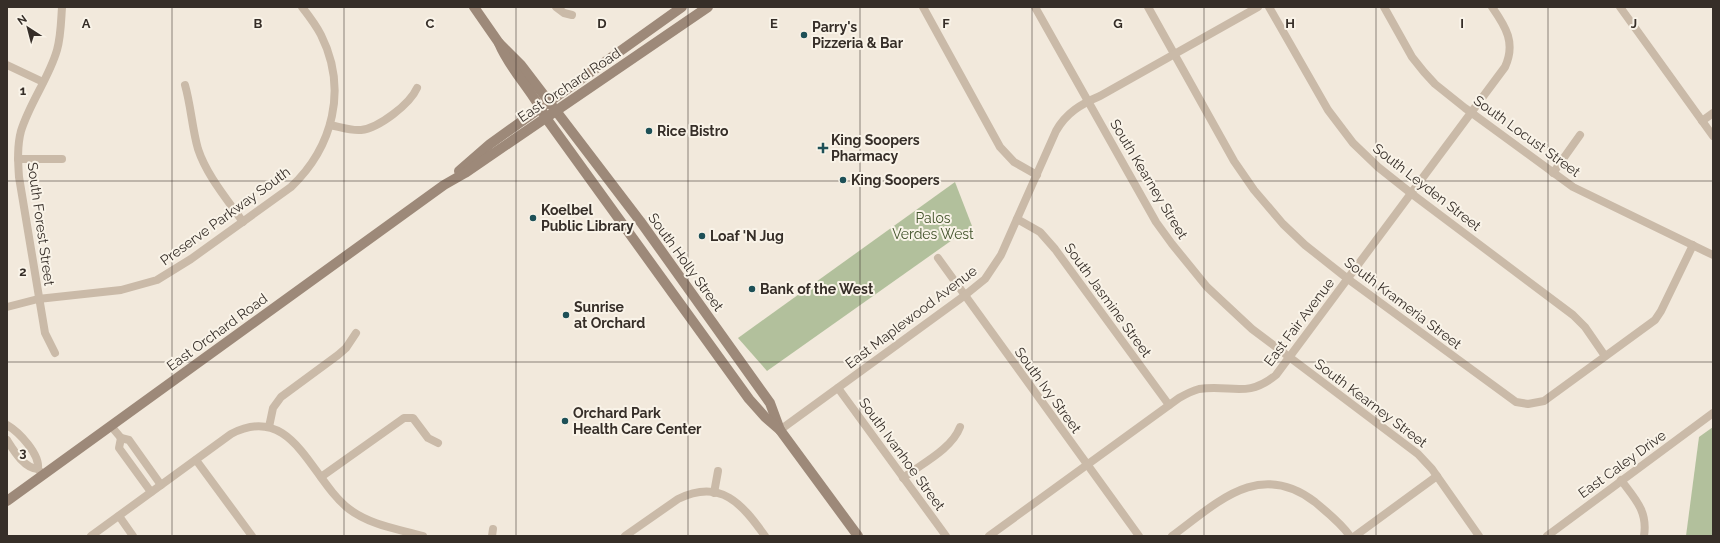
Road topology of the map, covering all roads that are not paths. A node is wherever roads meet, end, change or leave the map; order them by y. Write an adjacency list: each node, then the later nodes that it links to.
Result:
1 (62, 7): 18 (street, South Forest Street)
2 (302, 7): 28 (street, Preserve Parkway South)
3 (474, 7): 22 (main road, South Holly Street)
4 (556, 7): 15 (street)
5 (682, 7): 22 (main road, East Orchard Road)
6 (708, 7): 23 (main road, East Orchard Road)
7 (923, 7): 34 (street)
8 (1035, 7): 21 (street, South Kearney Street)
9 (1148, 7): 16 (street, South Krameria Street)
10 (1258, 7): 16 (street, East Maplewood Avenue)
11 (1269, 7): 36 (street, South Leyden Street)
12 (1384, 7): 24 (street, South Locust Street)
13 (1492, 7): 24 (street, East Fair Avenue)
14 (1620, 7): 27 (street)
15 (572, 15)
16 (1174, 54): 21 (street, East Maplewood Avenue); 42 (street, South Krameria Street)
17 (7, 65): 18 (street)
18 (43, 82): 31 (street, South Forest Street)
19 (185, 85): 38 (street)
20 (417, 88): 28 (street)
21 (1088, 101): 34 (street, East Maplewood Avenue); 49 (street, South Kearney Street)
22 (545, 105): 23 (main road, South Holly Street); 26 (main road, South Holly Street); 35 (main road, East Orchard Road)
23 (557, 111): 26 (main road, East Orchard Road); 57 (main road, South Holly Street)
24 (1472, 113): 33 (street, South Locust Street); 36 (street, East Fair Avenue)
25 (1713, 113): 27 (street)
26 (546, 118): 35 (main road, East Orchard Road); 57 (main road, South Holly Street)
27 (1702, 121): 30 (street)
28 (330, 125): 38 (street, Preserve Parkway South)
29 (1580, 135): 33 (street)
30 (1713, 136)
31 (18, 159): 32 (street); 44 (street, South Forest Street)
32 (62, 159)
33 (1553, 173): 39 (street, South Locust Street)
34 (1037, 175): 37 (street, East Maplewood Avenue)
35 (444, 185): 54 (main road, East Orchard Road)
36 (1412, 194): 42 (street, East Fair Avenue); 48 (street, South Leyden Street)
37 (1017, 219): 43 (street, East Maplewood Avenue); 51 (street, South Jasmine Street)
38 (243, 222): 44 (street, Preserve Parkway South)
39 (1692, 244): 40 (street, South Locust Street); 48 (street, South Krameria Street)
40 (1713, 254)
41 (938, 258): 43 (street, South Ivy Street)
42 (1348, 279): 48 (street, South Krameria Street); 49 (street, East Fair Avenue)
43 (964, 296): 50 (street, East Maplewood Avenue); 62 (street, South Ivy Street)
44 (38, 299): 45 (street, Preserve Parkway South); 47 (street, South Forest Street)
45 (7, 308)
46 (356, 333): 55 (street)
47 (55, 353)
48 (1606, 356)
49 (1290, 358): 51 (street, East Fair Avenue); 65 (street, South Kearney Street)
50 (838, 388): 57 (street, East Maplewood Avenue); 67 (street, South Ivanhoe Street)
51 (1169, 405): 62 (street, East Fair Avenue)
52 (1713, 413): 68 (street, East Caley Drive)
53 (7, 425): 64 (street)
54 (112, 426): 58 (street); 64 (main road, East Orchard Road)
55 (268, 427): 61 (street); 66 (street)
56 (960, 427): 67 (street)
57 (780, 430): 80 (main road, South Holly Street)
58 (121, 438): 69 (street); 70 (street)
59 (7, 440): 64 (street)
60 (438, 443): 66 (street)
61 (196, 460): 69 (street); 77 (street)
62 (1087, 465): 82 (street, East Fair Avenue); 83 (street, South Ivy Street)
63 (718, 471): 71 (street)
64 (40, 472): 72 (main road, East Orchard Road)
65 (1437, 476): 86 (street); 87 (street, South Kearney Street)
66 (321, 477): 78 (street)
67 (903, 478): 81 (street, South Ivanhoe Street)
68 (1621, 480): 88 (street, East Caley Drive); 89 (street)
69 (161, 485): 70 (street)
70 (151, 492): 73 (street)
71 (714, 493): 74 (street); 79 (street)
72 (7, 501)
73 (119, 516): 75 (street); 76 (street)
74 (629, 535)
75 (91, 536)
76 (133, 536)
77 (252, 536)
78 (423, 536)
79 (765, 536)
80 (858, 536)
81 (946, 536)
82 (989, 536)
83 (1139, 536)
84 (1172, 536): 85 (street)
85 (1350, 536)
86 (1355, 536)
87 (1479, 536)
88 (1547, 536)
89 (1644, 536)

